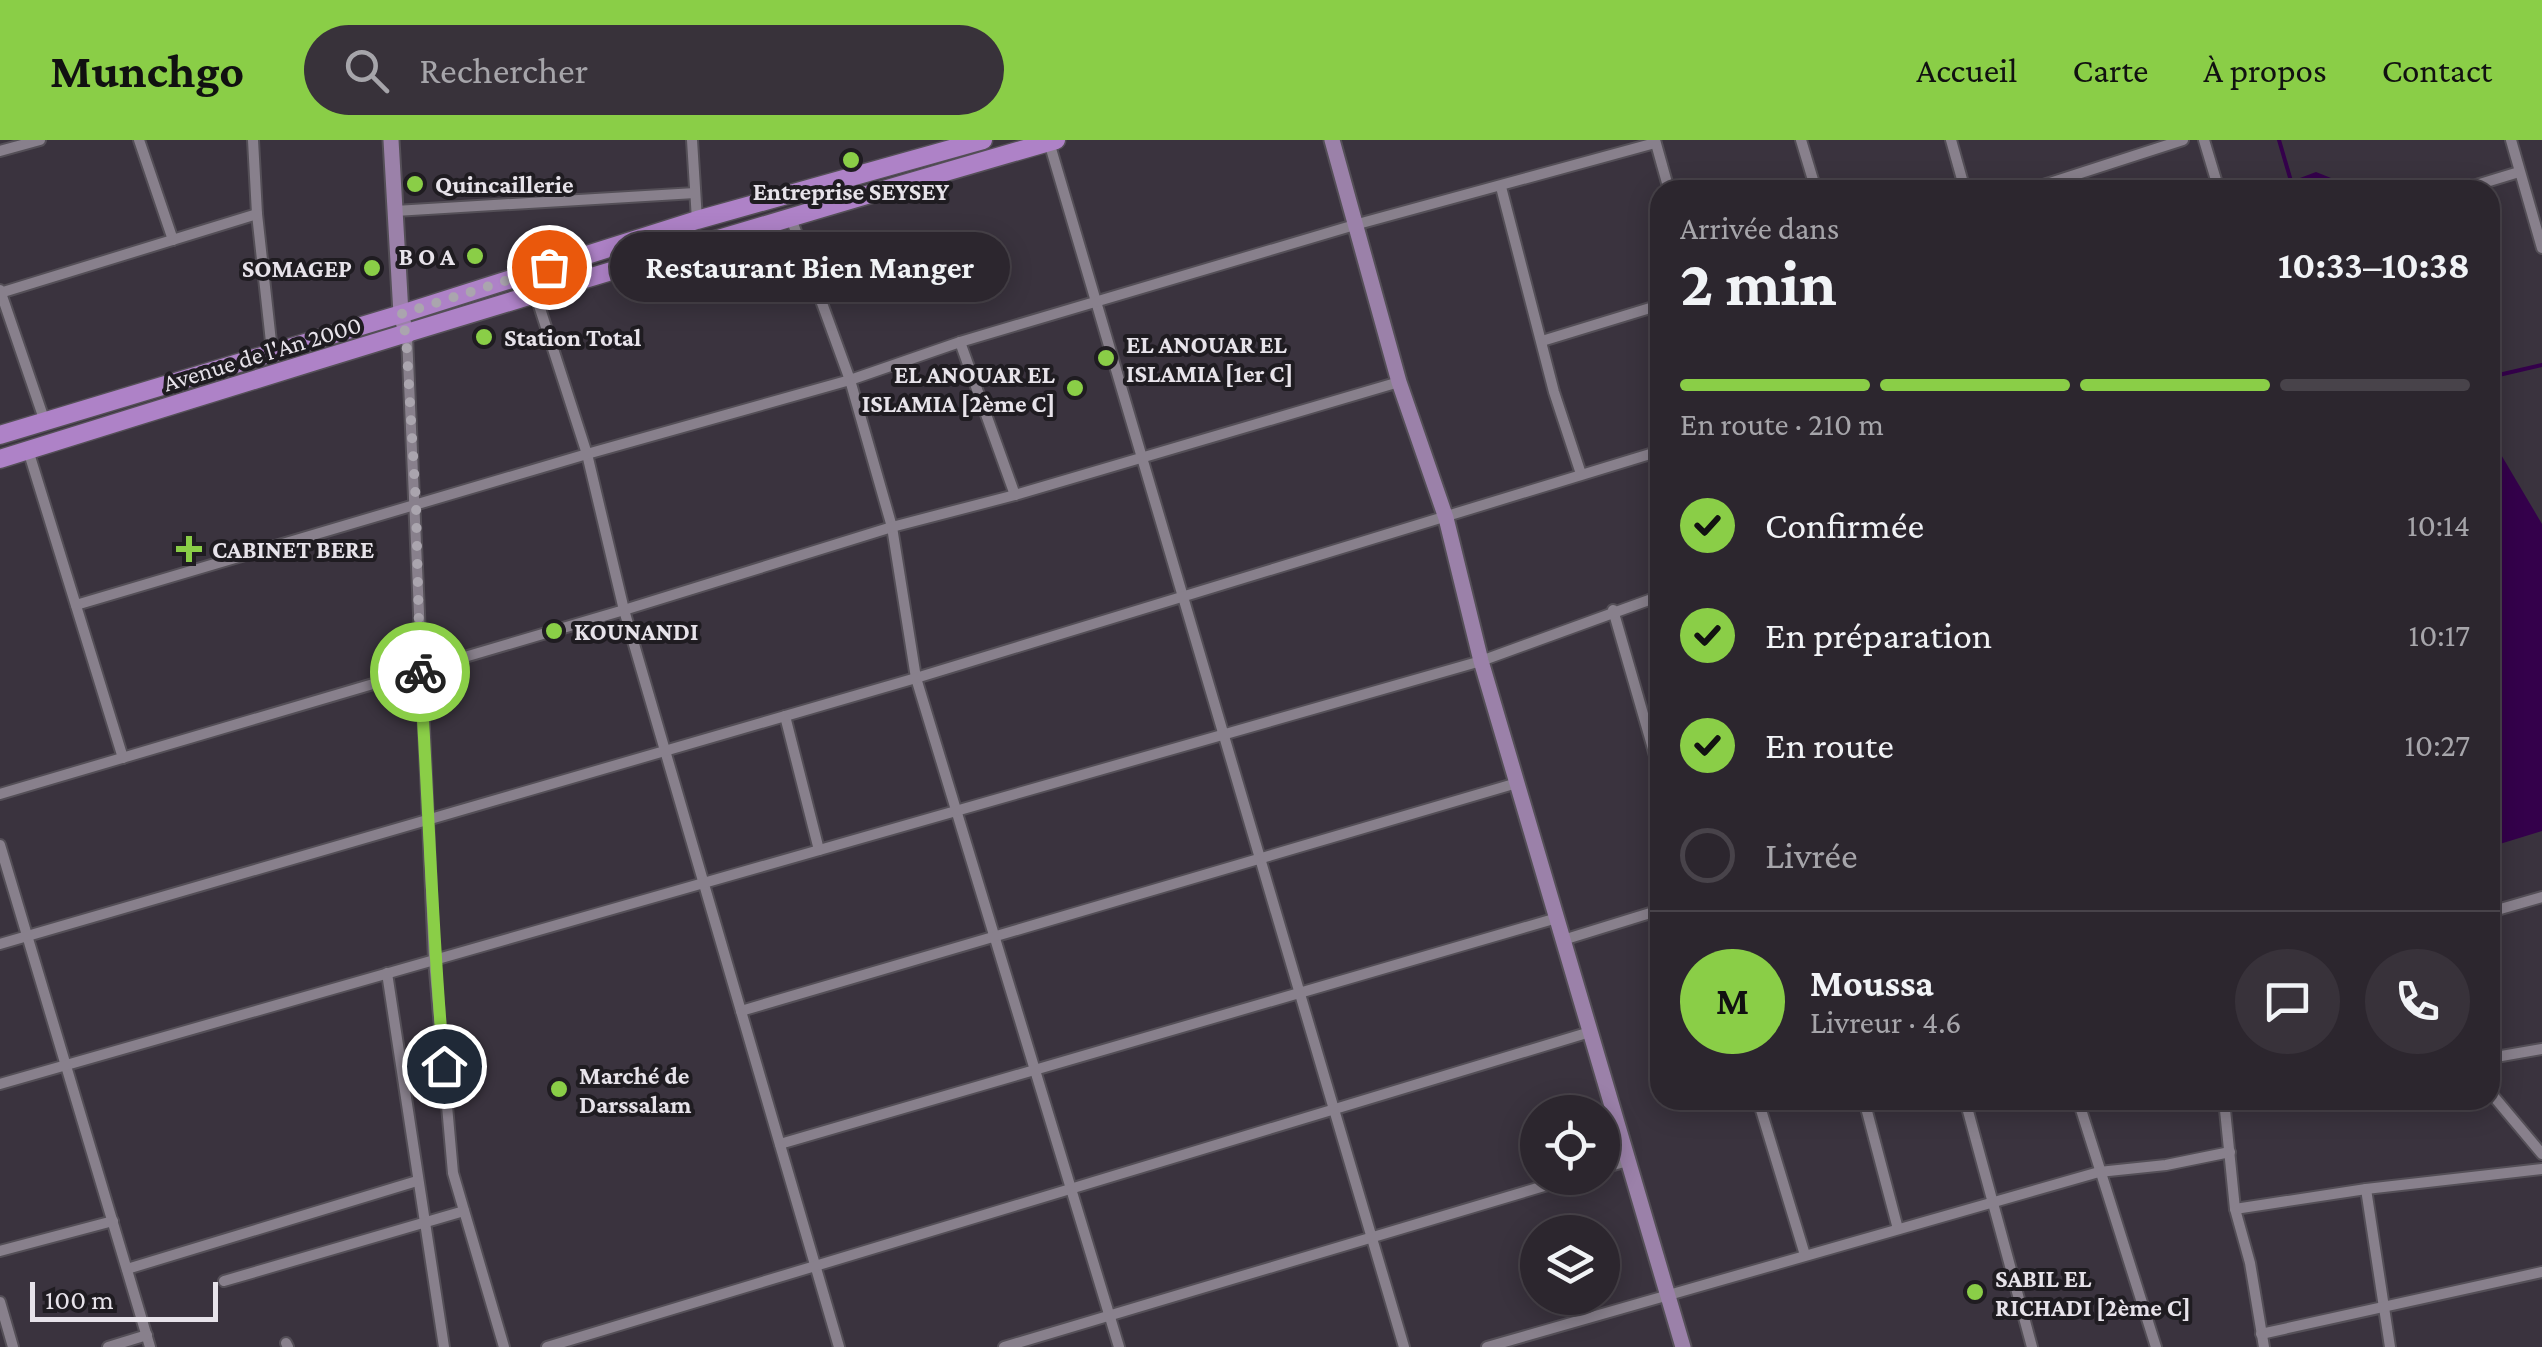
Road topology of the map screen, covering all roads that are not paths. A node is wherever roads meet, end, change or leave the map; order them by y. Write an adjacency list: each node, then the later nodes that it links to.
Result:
1 (40, 140): 15 (street)
2 (139, 140): 31 (street)
3 (253, 140): 26 (street)
4 (392, 140): 25 (street)
5 (692, 140): 24 (street)
6 (982, 140): 28 (main road, Avenue de l'An 2000)
7 (1332, 140): 30 (street)
8 (1801, 140): 18 (street)
9 (1951, 140): 19 (street)
10 (2183, 140): 20 (street)
11 (2204, 140): 21 (street)
12 (2511, 140): 16 (street)
13 (1052, 141): 27 (main road, Avenue de l'An 2000); 35 (street)
14 (1655, 141): 17 (street); 23 (street)
15 (0, 151)
16 (2519, 172): 22 (street); 29 (street)
17 (1666, 180)
18 (1813, 180)
19 (1962, 180)
20 (2059, 180)
21 (2216, 180)
22 (2493, 180)
23 (1501, 187): 30 (street); 39 (street)
24 (695, 193): 25 (street); 28 (street)
25 (395, 211): 37 (street)
26 (257, 214): 31 (street); 41 (street)
27 (791, 218): 34 (main road, Avenue de l'An 2000); 42 (street)
28 (697, 220): 37 (main road, Avenue de l'An 2000)
29 (2538, 223): 32 (street)
30 (1358, 224): 35 (street); 43 (street)
31 (173, 240): 33 (street)
32 (2542, 248)
33 (0, 292): 44 (street)
34 (534, 292): 38 (main road, Avenue de l'An 2000); 47 (street)
35 (1097, 302): 40 (street); 49 (street)
36 (1650, 308): 39 (street)
37 (401, 314): 38 (street); 41 (main road, Avenue de l'An 2000)
38 (406, 336): 46 (main road, Avenue de l'An 2000); 53 (street)
39 (1542, 341): 51 (street)
40 (960, 342): 42 (street); 52 (street)
41 (272, 352): 44 (main road, Avenue de l'An 2000)
42 (850, 380): 47 (street); 55 (street)
43 (1399, 382): 49 (street); 54 (street)
44 (44, 422): 45 (main road, Avenue de l'An 2000)
45 (0, 435)
46 (28, 450): 50 (main road, Avenue de l'An 2000); 58 (street)
47 (587, 454): 53 (street); 59 (street)
48 (1650, 454): 51 (street)
49 (1142, 458): 52 (street); 56 (street)
50 (0, 459)
51 (1581, 474): 54 (street)
52 (1015, 495): 55 (street)
53 (416, 504): 58 (street); 62 (street)
54 (1446, 518): 56 (street); 61 (street)
55 (892, 528): 59 (street); 63 (street)
56 (1186, 598): 63 (street); 65 (street)
57 (1650, 599): 60 (street)
58 (76, 605): 68 (street)
59 (624, 610): 62 (street); 67 (street)
60 (1613, 610): 61 (street); 66 (street)
61 (1481, 660): 65 (street); 69 (street)
62 (420, 670): 68 (street); 72 (street)
63 (916, 678): 64 (street); 71 (street)
64 (785, 716): 67 (street); 74 (street)
65 (1225, 733): 71 (street); 75 (street)
66 (1650, 736)
67 (667, 750): 72 (street); 76 (street)
68 (123, 758): 70 (street)
69 (1517, 784): 75 (street); 80 (street)
70 (0, 794)
71 (956, 811): 74 (street); 82 (street)
72 (430, 819): 81 (street); 85 (street)
73 (0, 845): 81 (street)
74 (819, 850): 76 (street)
75 (1260, 858): 82 (street); 87 (street)
76 (704, 882): 85 (street); 88 (street)
77 (2542, 897): 78 (street)
78 (2500, 909)
79 (1650, 913): 83 (street)
80 (1556, 918): 83 (street); 87 (street)
81 (27, 936): 84 (street); 92 (street)
82 (994, 937): 88 (street); 93 (street)
83 (1563, 940): 89 (street)
84 (0, 944)
85 (434, 960): 86 (street); 115 (street)
86 (386, 974): 92 (street); 109 (street)
87 (1300, 992): 93 (street); 96 (street)
88 (741, 1011): 102 (street)
89 (1590, 1032): 96 (street); 105 (street)
90 (2542, 1049): 91 (street)
91 (2500, 1056)
92 (66, 1065): 94 (street); 116 (street)
93 (1035, 1070): 102 (street); 110 (street)
94 (0, 1084)
95 (2500, 1104): 104 (street)
96 (1334, 1109): 110 (street); 119 (street)
97 (1761, 1110): 121 (street)
98 (1867, 1110): 118 (street)
99 (1968, 1110): 113 (street)
100 (2081, 1110): 108 (street)
101 (2225, 1110): 103 (street)
102 (780, 1144): 122 (street)
103 (2230, 1152): 108 (street); 114 (street)
104 (2542, 1154)
105 (1628, 1161): 106 (street); 126 (street)
106 (1620, 1163)
107 (2542, 1169): 111 (street)
108 (2099, 1172): 113 (street); 144 (street)
109 (418, 1181): 117 (street); 123 (street)
110 (1071, 1189): 122 (street); 129 (street)
111 (2366, 1189): 114 (street); 128 (street)
112 (1520, 1193): 119 (street)
113 (1994, 1202): 118 (street); 143 (street)
114 (2235, 1209): 130 (street)
115 (464, 1210): 117 (street); 132 (street)
116 (113, 1222): 120 (street); 123 (street)
117 (424, 1222): 125 (street); 135 (street)
118 (1898, 1229): 121 (street)
119 (1372, 1236): 129 (street); 140 (street)
120 (0, 1251)
121 (1805, 1255): 126 (street)
122 (816, 1266): 136 (street); 137 (street)
123 (128, 1269): 131 (street)
124 (2542, 1272): 128 (street)
125 (224, 1281)
126 (1667, 1295): 141 (street); 142 (street)
127 (0, 1302): 133 (street)
128 (2386, 1306): 130 (street); 146 (street)
129 (1110, 1316): 138 (street); 139 (street)
130 (2261, 1334): 145 (street)
131 (148, 1341): 134 (street)
132 (501, 1346)
133 (13, 1347)
134 (108, 1347)
135 (444, 1347)
136 (547, 1347)
137 (840, 1347)
138 (1004, 1347)
139 (1119, 1347)
140 (1404, 1347)
141 (1487, 1347)
142 (1683, 1347)
143 (2032, 1347)
144 (2156, 1347)
145 (2264, 1347)
146 (2390, 1347)

